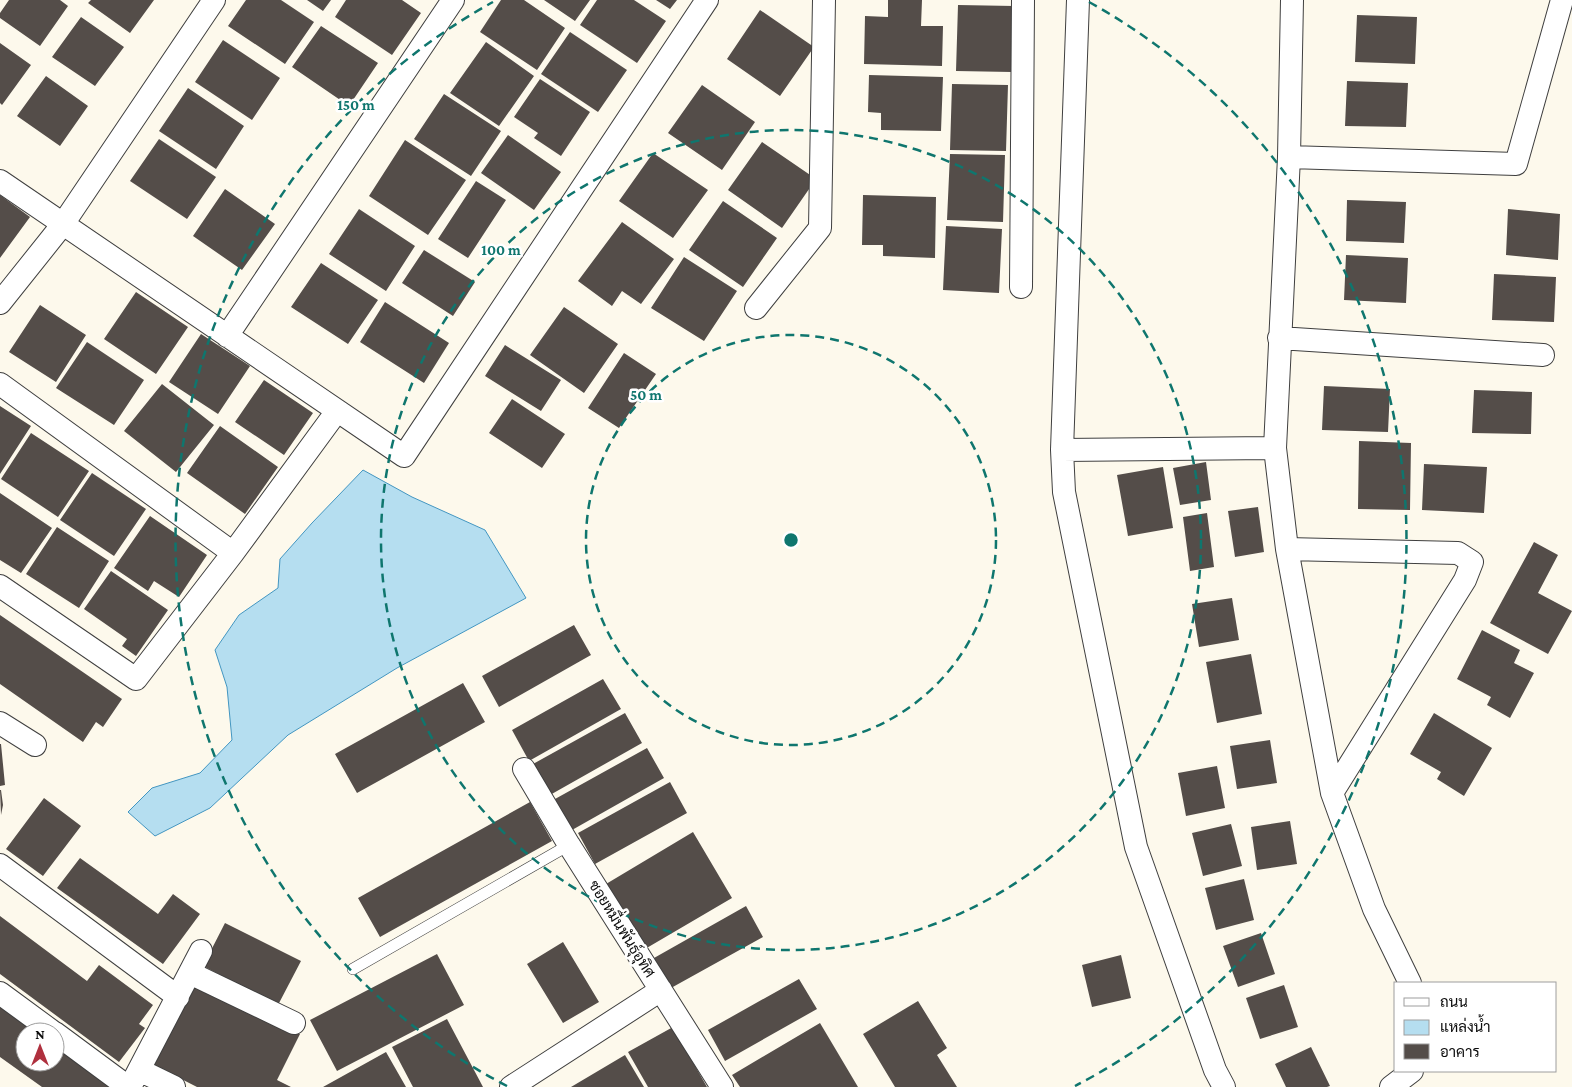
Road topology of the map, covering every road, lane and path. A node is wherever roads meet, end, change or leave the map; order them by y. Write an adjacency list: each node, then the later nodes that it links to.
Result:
1 (214, 0): 11 (street)
2 (453, 0): 15 (street)
3 (707, 0): 19 (street)
4 (824, 0): 14 (street)
5 (1023, 0): 12 (street)
6 (1078, 0): 21 (street)
7 (1292, 0): 9 (street)
8 (1562, 0): 9 (street)
9 (1289, 157): 16 (street)
10 (0, 181): 11 (street)
11 (63, 224): 13 (street); 15 (street)
12 (1021, 287)
13 (0, 303)
14 (756, 308)
15 (227, 336): 19 (street)
16 (1279, 338): 17 (street); 20 (street)
17 (1543, 355)
18 (0, 384): 23 (street)
19 (337, 411): 23 (street)
20 (1275, 448): 21 (street); 22 (street)
21 (1062, 450): 46 (street)
22 (1287, 549): 28 (street); 28 (street)
23 (232, 553): 24 (street)
24 (0, 586)
25 (0, 722): 26 (street)
26 (35, 745)
27 (524, 769): 29 (street, ซอยหมื่นพันธุ์อุทิศ)
28 (1332, 793): 34 (street)
29 (569, 845): 32 (lane); 35 (street, ซอยหมื่นพันธุ์อุทิศ)
30 (0, 865): 37 (street)
31 (201, 951): 33 (street)
32 (353, 968)
33 (190, 973): 37 (street); 39 (street)
34 (1410, 982)
35 (661, 990): 44 (street); 45 (street, ซอยหมื่นพันธุ์อุทิศ)
36 (0, 993): 38 (street)
37 (178, 997): 42 (street)
38 (39, 1022)
39 (294, 1023)
40 (65, 1040): 42 (street)
41 (1411, 1072): 47 (street)
42 (132, 1081): 43 (street)
43 (174, 1087)
44 (511, 1087)
45 (722, 1087)
46 (1224, 1087)
47 (1391, 1087)

